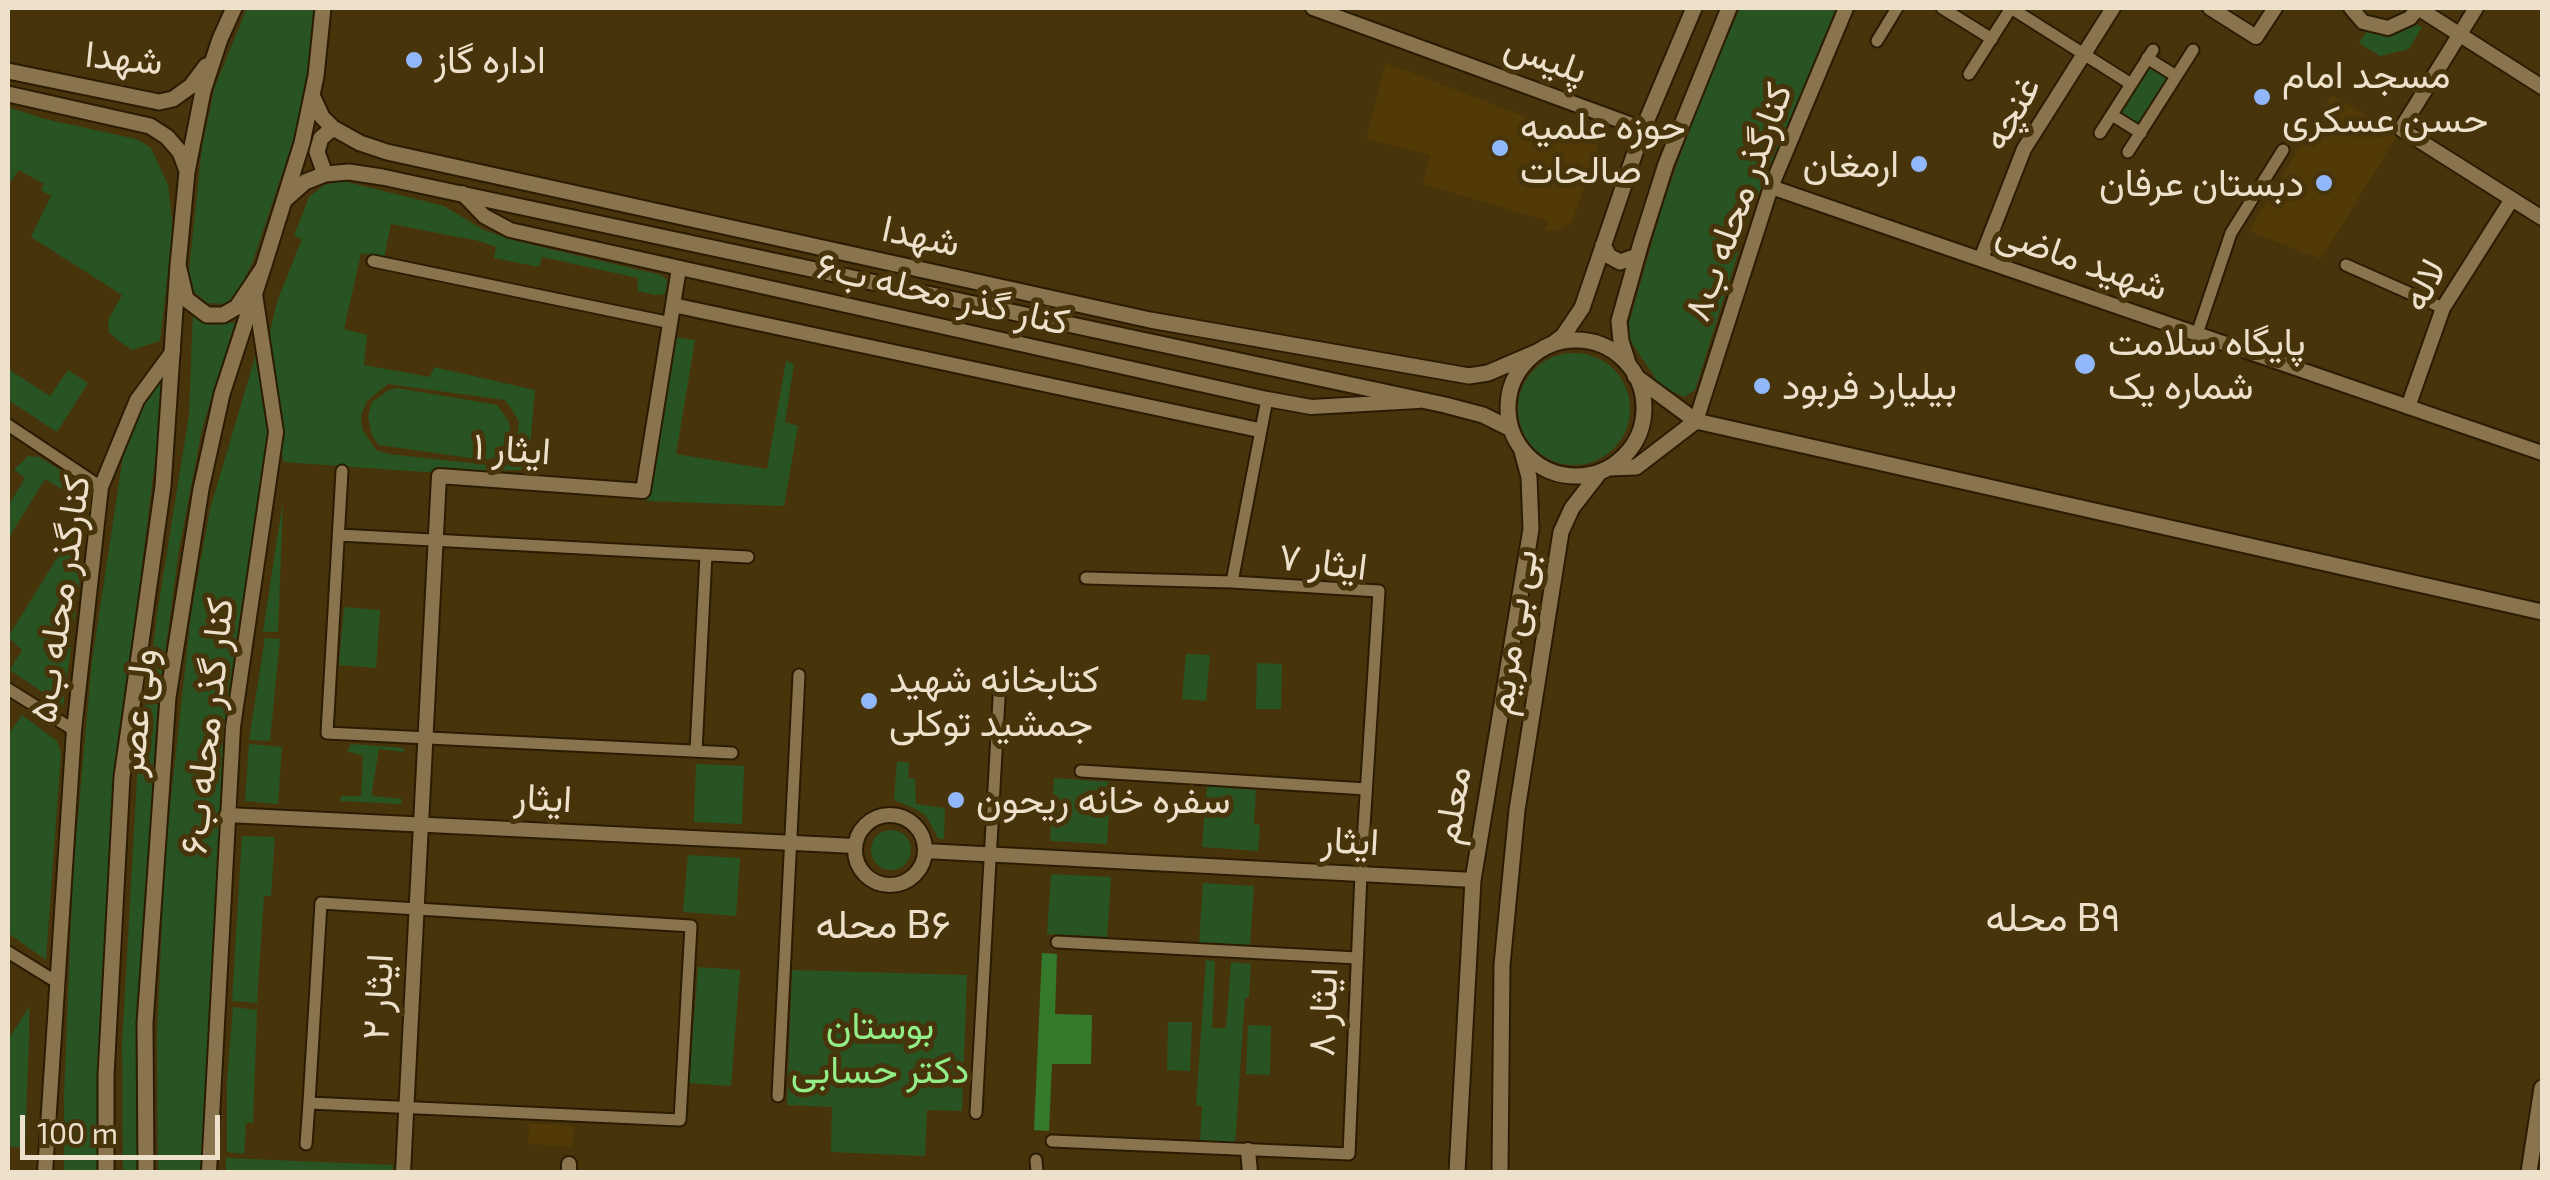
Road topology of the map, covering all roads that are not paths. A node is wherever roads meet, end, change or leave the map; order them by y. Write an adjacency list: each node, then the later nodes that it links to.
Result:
1 (234, 8): 20 (main road)
2 (1314, 8): 33 (street, پلیس)
3 (1694, 8): 33 (main road)
4 (1729, 8): 46 (main road)
5 (1846, 8): 40 (street, کنارگذر محله ب۸)
6 (1897, 8): 18 (street)
7 (1942, 8): 17 (street)
8 (2011, 8): 17 (street); 21 (street)
9 (2113, 8): 21 (street, غنچه)
10 (2210, 8): 11 (street)
11 (2275, 8)
12 (2350, 8): 13 (street)
13 (2418, 8): 16 (street)
14 (2476, 8): 16 (street)
15 (324, 10): 28 (main road)
16 (2459, 34): 26 (street); 43 (street)
17 (1992, 39): 23 (street)
18 (1876, 40)
19 (2193, 50): 24 (street)
20 (214, 54): 29 (main road, شهدا); 38 (main road, ولی عصر)
21 (2084, 54): 25 (street); 47 (street, غنچه)
22 (8, 71): 29 (main road, شهدا)
23 (1970, 74)
24 (2176, 76): 25 (street); 34 (street)
25 (2131, 84): 30 (street)
26 (2542, 87)
27 (8, 94): 31 (main road, شهدا)
28 (312, 96): 32 (main road); 42 (main road)
29 (159, 102): 31 (main road)
30 (2112, 115): 34 (street); 35 (street)
31 (150, 126): 38 (main road, شهدا)
32 (333, 128): 39 (main road); 53 (main road, شهدا)
33 (1643, 129): 45 (main road)
34 (2140, 133): 37 (street)
35 (2100, 134)
36 (2283, 150): 59 (street)
37 (2128, 152)
38 (187, 172): 49 (main road, ولی عصر)
39 (325, 174): 41 (main road, شهدا); 42 (main road)
40 (1770, 186): 47 (street, شهید ماضی); 68 (street, کنارگذر محله ب۸)
41 (462, 193): 52 (street, کنار گذر محله ب۶); 55 (main road, شهدا)
42 (286, 199): 51 (main road)
43 (2512, 199): 44 (street); 57 (street, لاله)
44 (2542, 218)
45 (1603, 245): 46 (main road); 60 (main road)
46 (1638, 256): 62 (main road)
47 (1981, 259): 59 (street, شهید ماضی)
48 (372, 261): 58 (street)
49 (178, 265): 51 (main road); 61 (main road, ولی عصر)
50 (2346, 266): 57 (street)
51 (262, 268): 54 (main road, ولی عصر)
52 (679, 268): 56 (street, ایثار ۱); 64 (street, کنار گذر محله ب۶)
53 (976, 281): 55 (main road); 63 (main road, شهدا)
54 (254, 288): 95 (street, کنار گذر محله ب۶); 118 (main road, ولی عصر)
55 (970, 303): 65 (main road, شهدا)
56 (674, 305): 58 (street, ایثار ۱); 70 (street)
57 (2443, 308): 67 (street, لاله)
58 (671, 323): 80 (street, ایثار ۱)
59 (2197, 334): 67 (street, شهید ماضی)
60 (1545, 348): 62 (main road); 63 (main road, شهدا); 71 (main road)
61 (173, 351): 76 (street, کنارگذر محله ب۵); 117 (main road, ولی عصر)
62 (1633, 371): 68 (main road); 74 (main road)
63 (1452, 373): 66 (main road)
64 (1266, 399): 65 (street, کنار گذر محله ب۶); 70 (street, ایثار ۷)
65 (1424, 400): 66 (main road, شهدا)
66 (1445, 405): 71 (main road, شهدا)
67 (2408, 407): 73 (street, شهید ماضی)
68 (1696, 422): 74 (main road); 85 (main road)
69 (8, 425): 76 (street)
70 (1259, 430): 84 (street, ایثار ۷)
71 (1511, 430): 72 (main road)
72 (1522, 451): 74 (main road); 77 (main road, معلم)
73 (2542, 454)
74 (1604, 470): 78 (main road, بی بی مریم)
75 (342, 471): 79 (street)
76 (102, 487): 89 (street, کنارگذر محله ب۵)
77 (1531, 529): 78 (main road); 102 (main road, معلم)
78 (1561, 532): 123 (main road, بی بی مریم)
79 (339, 535): 80 (street); 90 (street)
80 (436, 540): 81 (street); 90 (street, ایثار ۱)
81 (706, 555): 82 (street); 91 (street)
82 (748, 557)
83 (1086, 578): 84 (street)
84 (1232, 582): 94 (street, ایثار ۷)
85 (2542, 612)
86 (799, 675): 97 (street)
87 (1000, 680): 100 (street)
88 (8, 689): 89 (street)
89 (74, 730): 107 (street, کنارگذر محله ب۵)
90 (424, 736): 91 (street); 96 (street, ایثار ۱)
91 (696, 751): 92 (street)
92 (732, 753)
93 (1081, 771): 94 (street)
94 (1366, 789): 101 (street, ایثار ۷)
95 (228, 815): 96 (street, ایثار); 119 (street, کنار گذر محله ب۶)
96 (418, 824): 97 (street, ایثار); 103 (street, ایثار ۲)
97 (788, 843): 98 (street, ایثار); 109 (street)
98 (854, 846): 99 (street); 99 (street)
99 (925, 851): 100 (street, ایثار)
100 (990, 855): 101 (street, ایثار); 112 (street)
101 (1361, 874): 102 (street, ایثار); 106 (street, ایثار ۸)
102 (1473, 880): 122 (main road, معلم)
103 (415, 910): 110 (street); 111 (street, ایثار ۲); 111 (street)
104 (1058, 942): 106 (street)
105 (8, 952): 107 (street)
106 (1357, 958): 115 (street, ایثار ۸)
107 (55, 981): 116 (street, کنارگذر محله ب۵)
108 (2542, 1088): 124 (main road)
109 (778, 1096)
110 (309, 1103): 111 (street); 114 (street)
111 (405, 1106): 120 (street, ایثار ۲)
112 (976, 1114)
113 (1052, 1141): 115 (street)
114 (306, 1144)
115 (1248, 1150): 121 (street)
116 (45, 1172)
117 (106, 1172)
118 (146, 1172)
119 (209, 1172)
120 (402, 1172)
121 (1250, 1172)
122 (1457, 1172)
123 (1500, 1172)
124 (2529, 1172)

